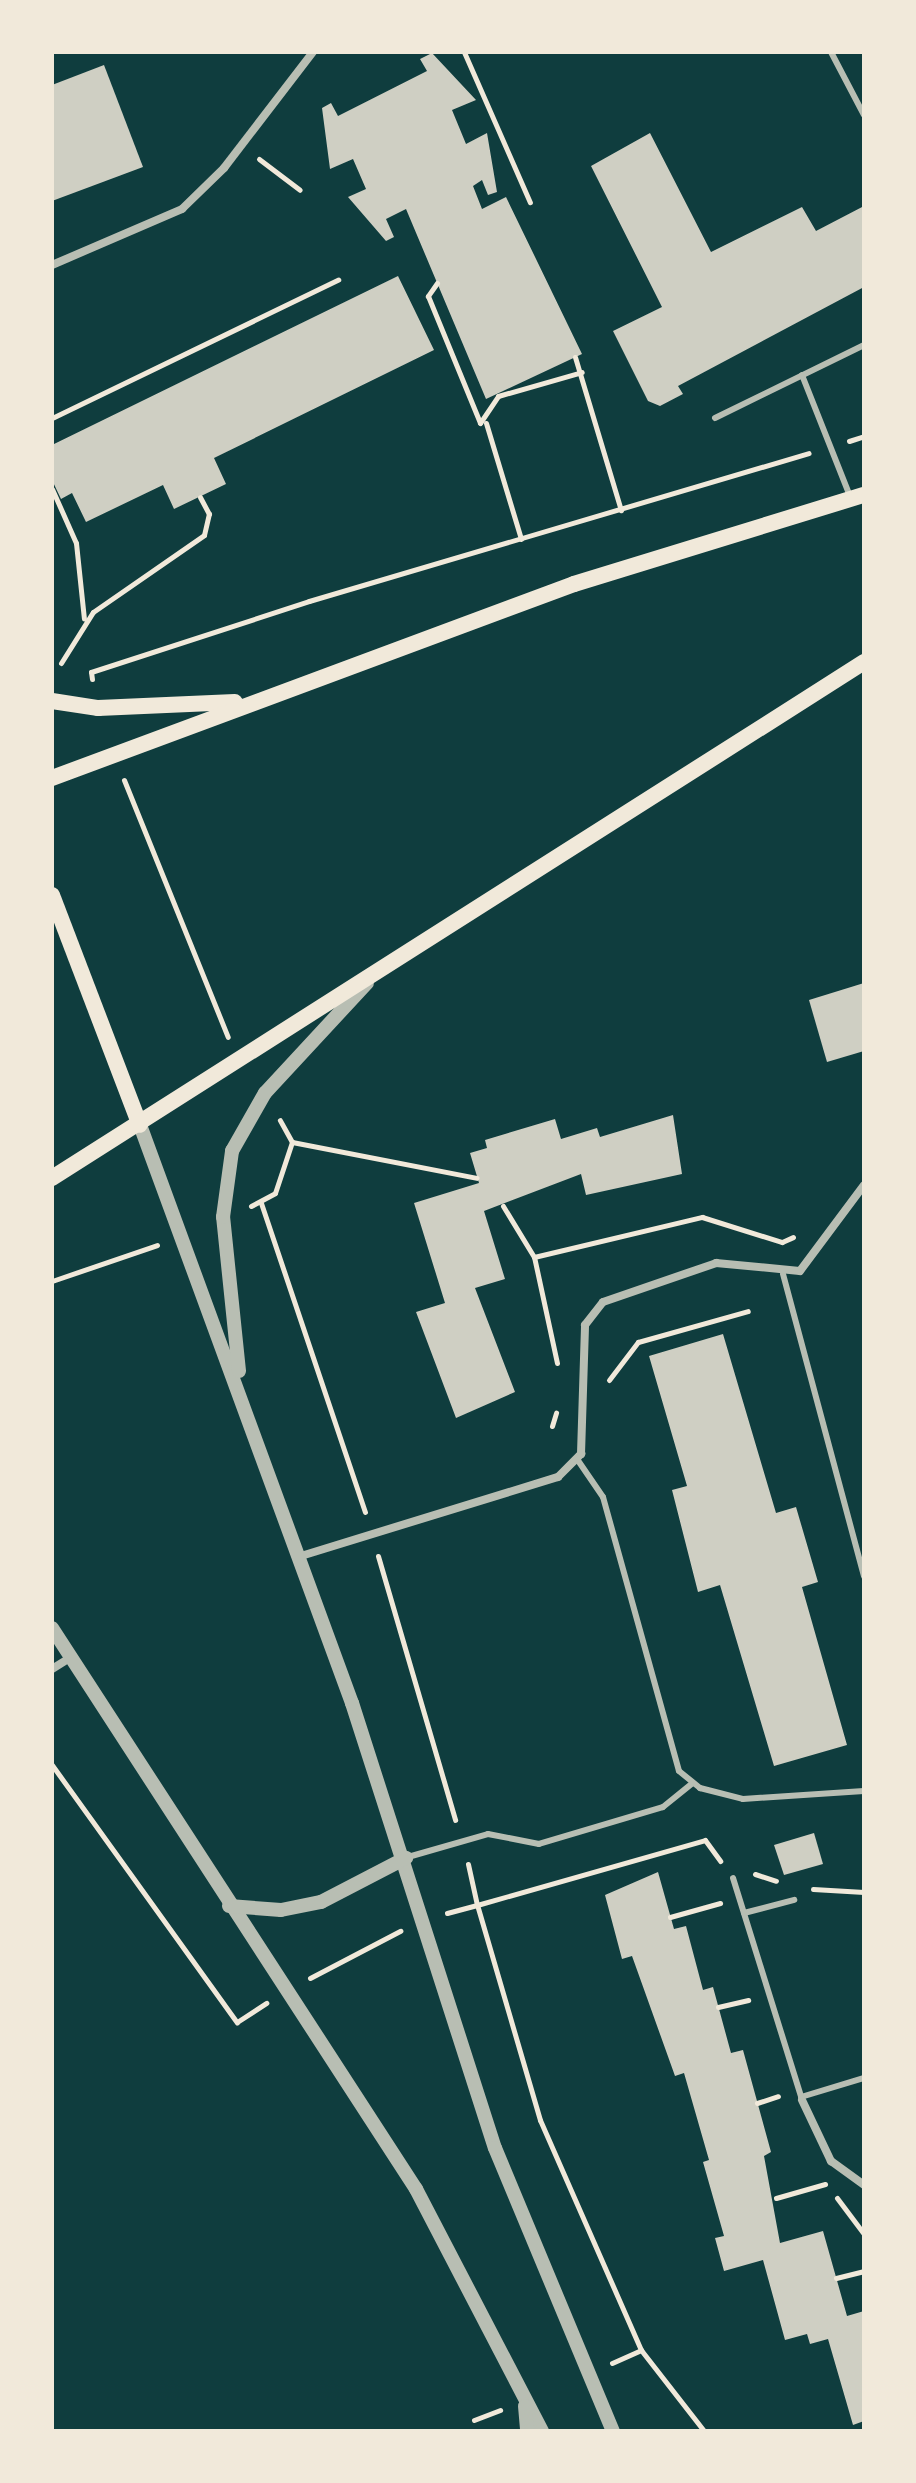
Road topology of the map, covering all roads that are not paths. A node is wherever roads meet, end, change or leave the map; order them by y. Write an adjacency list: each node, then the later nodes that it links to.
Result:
1 (313, 52): 4 (street)
2 (831, 52): 3 (lane)
3 (864, 115)
4 (52, 265)
5 (864, 345): 6 (lane)
6 (802, 375): 7 (lane); 8 (lane)
7 (715, 418)
8 (858, 497): 11 (main road)
9 (864, 662): 14 (main road)
10 (52, 701): 11 (main road)
11 (249, 702): 12 (main road)
12 (52, 778)
13 (52, 895): 15 (main road)
14 (380, 972): 15 (main road); 19 (street)
15 (140, 1125): 16 (main road); 19 (street)
16 (52, 1178)
17 (864, 1185): 18 (street)
18 (783, 1274): 20 (street); 22 (lane)
19 (243, 1395): 21 (street)
20 (577, 1459): 21 (street); 26 (lane)
21 (301, 1556): 28 (street)
22 (864, 1576)
23 (52, 1628): 24 (street)
24 (71, 1657): 25 (street); 31 (street)
25 (52, 1669)
26 (693, 1783): 27 (lane); 28 (lane)
27 (864, 1791)
28 (406, 1858): 31 (street); 39 (street)
29 (733, 1878): 32 (lane)
30 (794, 1900): 32 (lane)
31 (229, 1906): 36 (street)
32 (744, 1913): 34 (lane)
33 (864, 2078): 34 (lane)
34 (802, 2098): 35 (street)
35 (864, 2185)
36 (525, 2402): 37 (street); 38 (street)
37 (527, 2431)
38 (542, 2431)
39 (613, 2431)

